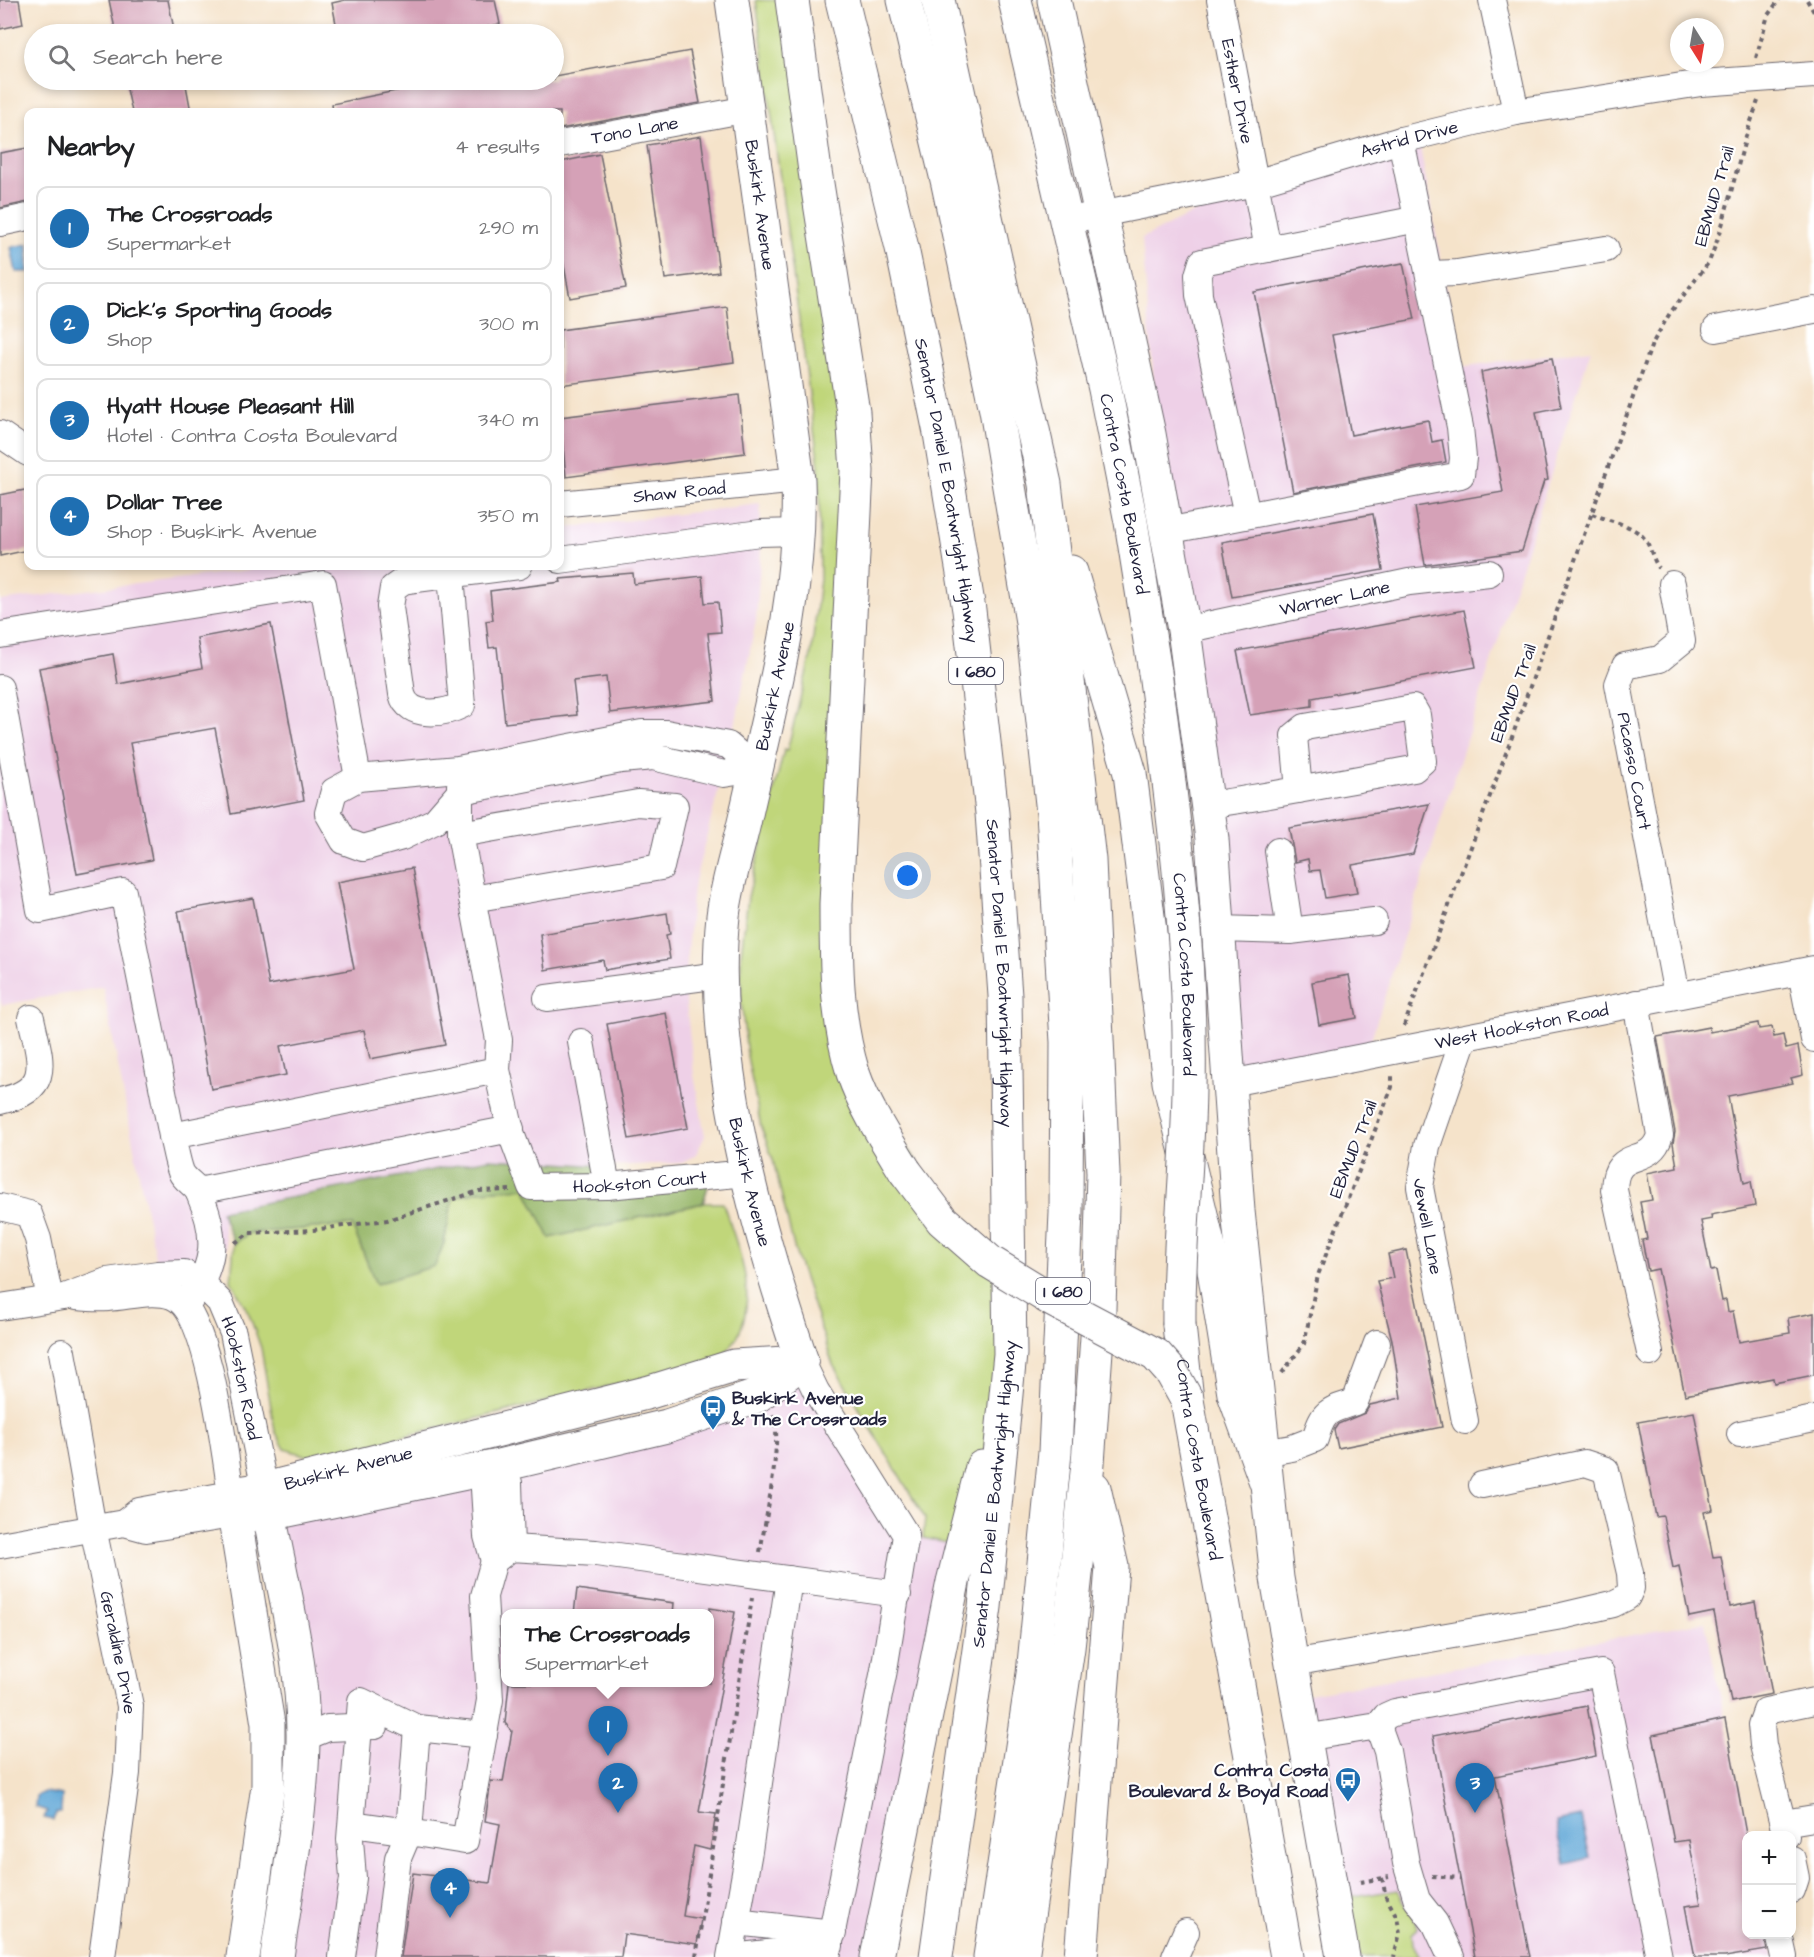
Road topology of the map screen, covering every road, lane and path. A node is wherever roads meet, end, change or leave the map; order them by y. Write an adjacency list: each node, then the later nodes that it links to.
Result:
1 (732, 0): 15 (main road, Buskirk Avenue)
2 (792, 0): 90 (main road, bridge)
3 (842, 0): 86 (main road, Senator Daniel E Boatwright Highway / I 680)
4 (904, 0): 132 (main road, I 680)
5 (938, 0): 33 (main road, I 680)
6 (1015, 0): 23 (main road, Contra Costa Boulevard)
7 (1054, 0): 20 (main road, Contra Costa Boulevard)
8 (1220, 0): 19 (street, Esther Drive)
9 (1492, 0): 16 (street)
10 (1779, 0): 14 (path, EBMUD Trail)
11 (1807, 0): 12 (path)
12 (1814, 12)
13 (1814, 75): 14 (street, Astrid Drive)
14 (1757, 79): 16 (street, Astrid Drive); 35 (path, EBMUD Trail)
15 (748, 109): 18 (street, Tono Lane); 32 (main road, Buskirk Avenue)
16 (1516, 112): 17 (street, Astrid Drive)
17 (1401, 140): 19 (street, Astrid Drive); 22 (street)
18 (564, 143)
19 (1255, 183): 20 (street, Astrid Drive); 25 (street, Esther Drive)
20 (1102, 214): 23 (street, Astrid Drive); 37 (main road, Contra Costa Boulevard)
21 (24, 218): 24 (street)
22 (1418, 219): 25 (street); 27 (street)
23 (1065, 220): 90 (main road, Contra Costa Boulevard, bridge)
24 (0, 223)
25 (1268, 249): 36 (street)
26 (1606, 249): 27 (street)
27 (1429, 274): 36 (street)
28 (1814, 310): 29 (street)
29 (1716, 329)
30 (0, 434): 31 (street)
31 (24, 450)
32 (798, 480): 34 (street, Shaw Road); 38 (main road, Buskirk Avenue)
33 (1045, 484): 94 (main road, I 680); 96 (main road)
34 (564, 504)
35 (1592, 514): 43 (path); 67 (path, EBMUD Trail)
36 (1247, 515): 37 (street)
37 (1166, 531): 44 (main road, Contra Costa Boulevard)
38 (798, 532): 39 (street); 47 (main road, Buskirk Avenue)
39 (564, 559)
40 (489, 570): 42 (street)
41 (1489, 573): 44 (street, Warner Lane)
42 (451, 575): 42 (street)
43 (1672, 584): 60 (street, Picasso Court)
44 (1184, 630): 51 (main road, Contra Costa Boulevard)
45 (0, 634): 48 (street)
46 (0, 688): 72 (street)
47 (756, 769): 49 (street); 59 (main road, Buskirk Avenue)
48 (357, 778): 49 (street); 49 (street)
49 (460, 780): 52 (street)
50 (1299, 790): 50 (street); 51 (street)
51 (1208, 805): 56 (main road, Contra Costa Boulevard)
52 (460, 834): 54 (street); 54 (street)
53 (1278, 851): 57 (street)
54 (472, 899): 68 (street)
55 (1374, 921): 57 (street)
56 (1219, 928): 57 (street); 69 (main road, Contra Costa Boulevard)
57 (1290, 931)
58 (1808, 970): 60 (street, West Hookston Road); 65 (street)
59 (720, 975): 61 (street); 73 (main road, Buskirk Avenue)
60 (1677, 995): 62 (street, West Hookston Road)
61 (547, 998)
62 (1636, 1004): 64 (street, West Hookston Road); 85 (street)
63 (32, 1018): 70 (street)
64 (1464, 1038): 67 (street, West Hookston Road); 92 (street, Jewell Lane)
65 (1814, 1039)
66 (581, 1042): 74 (street)
67 (1394, 1053): 69 (street, West Hookston Road); 88 (path, EBMUD Trail)
68 (497, 1070): 71 (street); 72 (street)
69 (1230, 1083): 88 (main road, Contra Costa Boulevard)
70 (0, 1101)
71 (511, 1129): 75 (street); 76 (street)
72 (172, 1136): 76 (street)
73 (748, 1173): 74 (street, Hookston Court); 87 (main road, Buskirk Avenue)
74 (607, 1186): 75 (street, Hookston Court)
75 (524, 1188): 78 (path)
76 (198, 1191): 79 (street)
77 (0, 1207): 80 (street)
78 (234, 1244)
79 (202, 1284): 80 (street, Hookston Road); 81 (street); 98 (street, Hookston Road)
80 (57, 1298): 81 (street, Hookston Road); 82 (street, Hookston Road)
81 (186, 1306): 99 (street, Hookston Road)
82 (0, 1307)
83 (1377, 1343): 96 (street)
84 (62, 1352): 100 (street, Geraldine Drive)
85 (1650, 1353)
86 (1010, 1354): 130 (main road); 131 (main road, Senator Daniel E Boatwright Highway / I 680)
87 (802, 1362): 89 (main road, Buskirk Avenue); 98 (main road, Buskirk Avenue); 105 (street)
88 (1254, 1374): 96 (main road, Contra Costa Boulevard)
89 (757, 1396): 95 (main road, Buskirk Avenue); 103 (path)
90 (1187, 1400): 136 (main road, Contra Costa Boulevard)
91 (1814, 1419): 93 (street)
92 (1465, 1421)
93 (1740, 1434)
94 (1088, 1462): 133 (main road, I 680); 134 (main road)
95 (494, 1467): 98 (main road, Buskirk Avenue); 102 (street)
96 (1264, 1468): 106 (main road, Contra Costa Boulevard)
97 (1482, 1485): 106 (street)
98 (267, 1502): 99 (main road, Buskirk Avenue); 112 (main road)
99 (231, 1505): 100 (street); 124 (main road)
100 (93, 1528): 101 (street); 123 (street, Geraldine Drive)
101 (0, 1545)
102 (502, 1555): 103 (street); 111 (street)
103 (757, 1575): 104 (street); 128 (path)
104 (789, 1579): 105 (street); 119 (street)
105 (898, 1594): 122 (street)
106 (1292, 1663): 113 (main road, Contra Costa Boulevard)
107 (1814, 1701): 116 (street)
108 (357, 1726): 110 (street); 112 (street); 115 (street)
109 (1378, 1726): 113 (street); 139 (street); 140 (street)
110 (417, 1728): 111 (street); 117 (street)
111 (484, 1735): 117 (street)
112 (303, 1738): 125 (main road)
113 (1304, 1738): 137 (main road, Contra Costa Boulevard)
114 (1814, 1818): 116 (street)
115 (352, 1824): 117 (street); 126 (street)
116 (1784, 1829)
117 (409, 1832): 127 (street)
118 (1382, 1878): 138 (path)
119 (735, 1922): 122 (street); 129 (street)
120 (1186, 1932): 135 (street)
121 (1780, 1939): 141 (street)
122 (830, 1945): 129 (street)
123 (102, 1957)
124 (243, 1957)
125 (277, 1957)
126 (342, 1957)
127 (386, 1957)
128 (696, 1957)
129 (731, 1957)
130 (877, 1957)
131 (936, 1957)
132 (990, 1957)
133 (1022, 1957)
134 (1081, 1957)
135 (1175, 1957)
136 (1287, 1957)
137 (1343, 1957)
138 (1394, 1957)
139 (1451, 1957)
140 (1659, 1957)
141 (1784, 1957)

